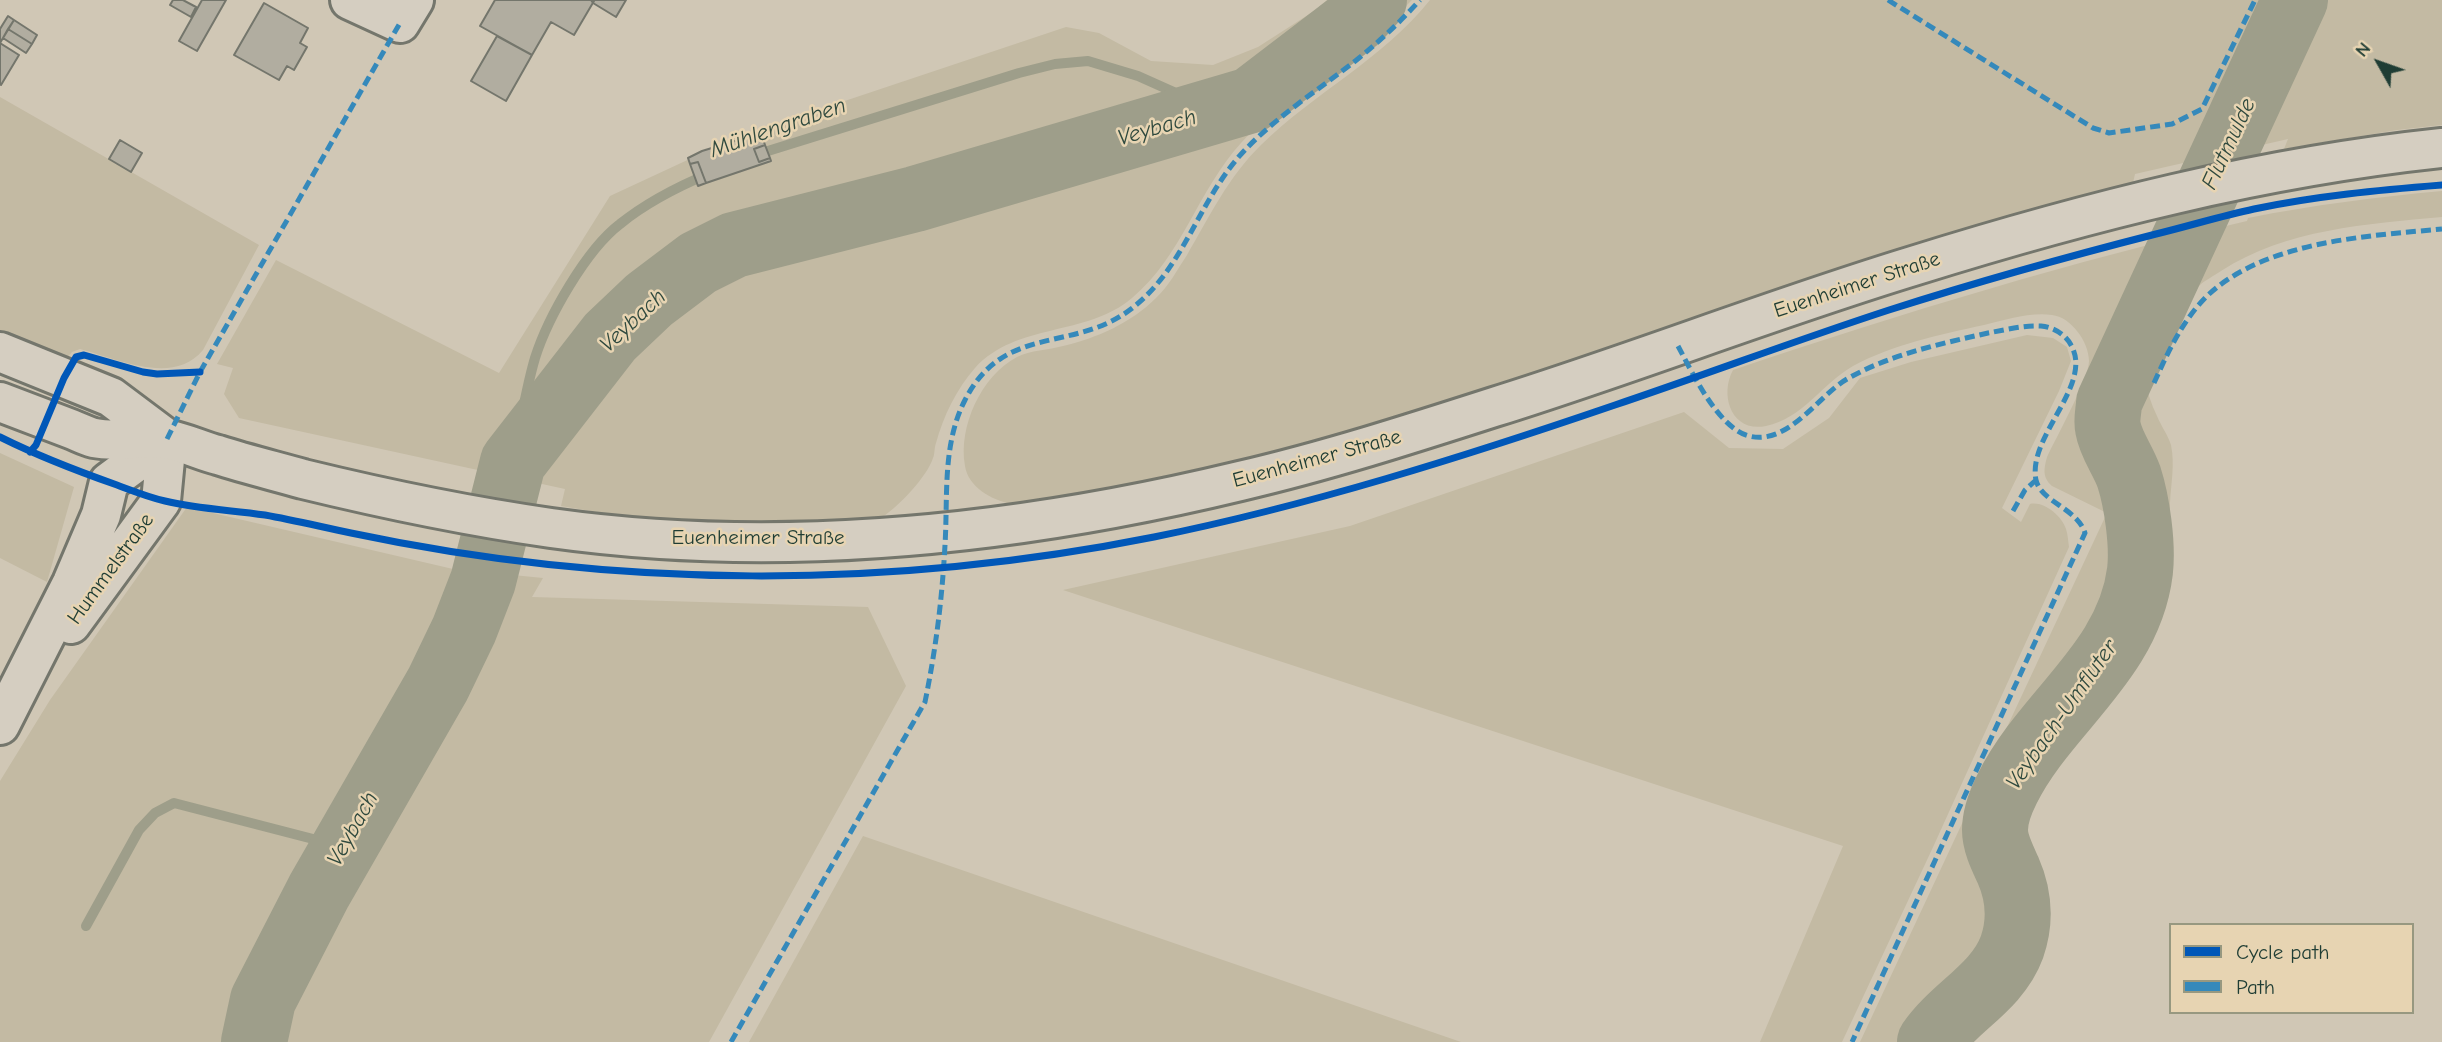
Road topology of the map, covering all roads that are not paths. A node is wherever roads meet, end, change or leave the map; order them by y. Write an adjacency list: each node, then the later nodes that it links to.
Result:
1 (350, 0): 2 (main road)
2 (407, 12)
3 (2442, 148): 6 (main road, Euenheimer Straße)
4 (0, 352): 6 (main road, Euenheimer Straße)
5 (0, 402): 6 (main road, Euenheimer Straße)
6 (167, 439): 7 (main road, Hummelstraße); 7 (main road, Hummelstraße)
7 (3, 713)

